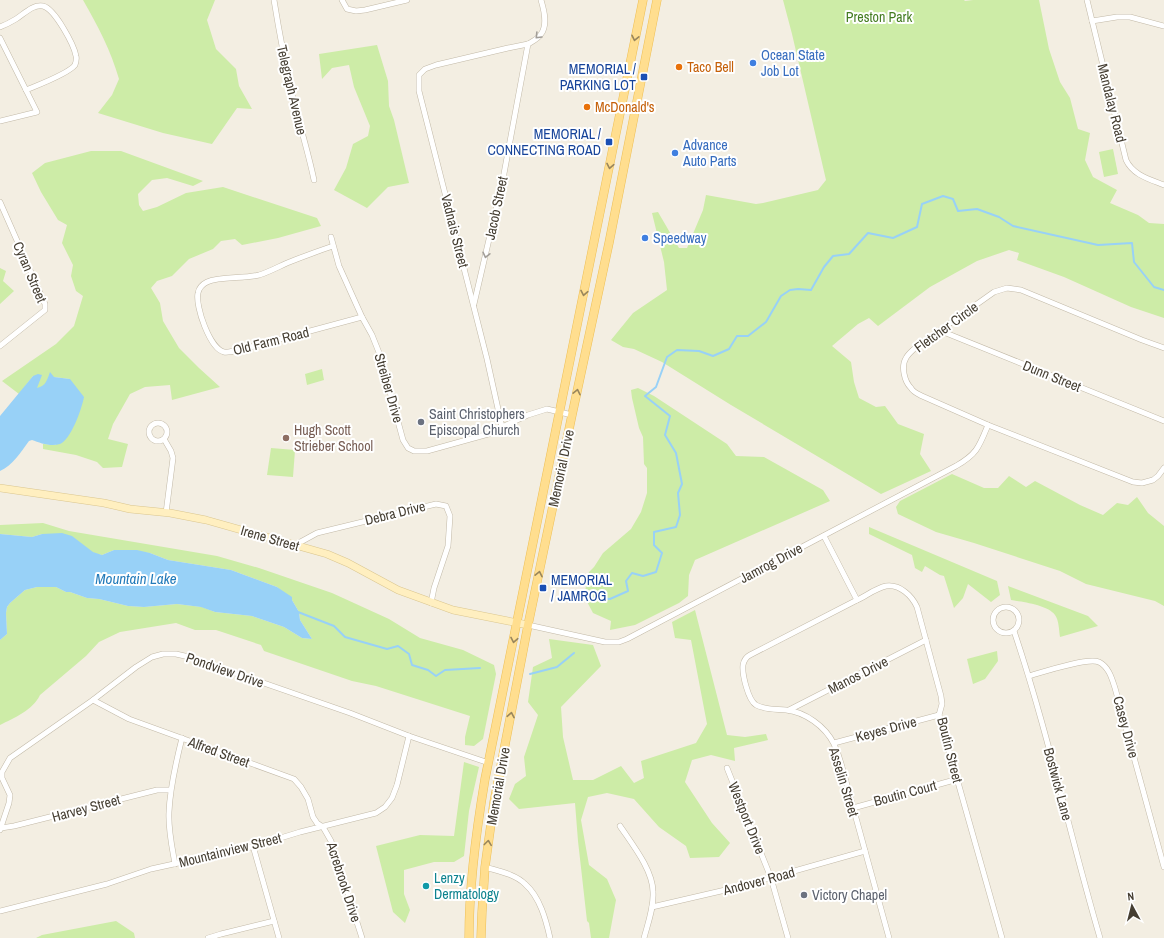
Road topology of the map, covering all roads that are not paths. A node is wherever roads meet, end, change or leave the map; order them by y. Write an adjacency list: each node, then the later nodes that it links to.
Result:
1 (274, 0): 17 (street, Telegraph Avenue)
2 (342, 0): 3 (street)
3 (406, 0)
4 (541, 0): 12 (street, one-way to 12)
5 (643, 0): 13 (main road, Memorial Drive, one-way to 13)
6 (656, 0): 14 (main road, Memorial Drive)
7 (1087, 0): 8 (street, Mandalay Road)
8 (1092, 21): 9 (street); 18 (street, Mandalay Road)
9 (1164, 26)
10 (0, 27): 15 (street)
11 (0, 38): 15 (street)
12 (528, 44): 22 (street, Jacob Street, one-way to 22); 22 (street, Vadnais Street)
13 (627, 80): 14 (main road); 27 (main road, Memorial Drive, one-way to 27)
14 (641, 81): 28 (main road, Memorial Drive, one-way to 14)
15 (26, 90): 16 (street)
16 (0, 121)
17 (314, 180)
18 (1164, 185)
19 (0, 202): 25 (street, Cyran Street)
20 (331, 237): 21 (street, Streiber Drive)
21 (333, 246): 23 (street, Streiber Drive); 23 (street, Old Farm Road)
22 (474, 304): 31 (street, Vadnais Street)
23 (362, 317): 31 (street, Streiber Drive)
24 (941, 330): 26 (street, Fletcher Circle); 29 (street, Dunn Street); 30 (street, Fletcher Circle)
25 (0, 346)
26 (1164, 348)
27 (560, 412): 28 (street); 31 (street); 40 (main road, Memorial Drive)
28 (572, 415): 41 (main road, Memorial Drive, one-way to 28)
29 (1164, 421)
30 (988, 424): 33 (street, Fletcher Circle); 36 (street, Jamrog Drive)
31 (502, 427)
32 (164, 439): 35 (street)
33 (1164, 468)
34 (0, 488): 35 (street, Irene Street)
35 (166, 513): 37 (street, Irene Street)
36 (824, 536): 38 (street); 41 (street, Jamrog Drive)
37 (295, 545): 39 (street, Irene Street); 39 (street, Debra Drive)
38 (857, 600): 43 (street, Boutin Street); 46 (street, Asselin Street)
39 (431, 603): 40 (street, Irene Street)
40 (517, 622): 41 (street, Irene Street); 51 (main road, Memorial Drive, one-way to 51)
41 (528, 625): 64 (main road, Memorial Drive, one-way to 41)
42 (1014, 631): 42 (street); 44 (street, Bostwick Lane)
43 (926, 640): 46 (street, Manos Drive); 47 (street, Boutin Street)
44 (1029, 676): 63 (street, Casey Drive); 79 (street, Bostwick Lane)
45 (93, 700): 48 (street, Pondview Drive); 49 (street, Alfred Street); 53 (street, Pondview Drive)
46 (789, 710): 50 (street, Asselin Street)
47 (939, 715): 50 (street, Keyes Drive); 54 (street, Boutin Street)
48 (409, 736): 51 (street, Pondview Drive); 58 (street, Mountainview Street)
49 (182, 738): 55 (street); 58 (street, Alfred Street)
50 (834, 743): 56 (street, Asselin Street)
51 (489, 763): 72 (main road, Memorial Drive)
52 (727, 768): 65 (street, Westport Drive)
53 (1, 778): 59 (street, Pondview Drive)
54 (958, 779): 56 (street, Boutin Court); 78 (street, Boutin Street)
55 (170, 790): 59 (street, Harvey Street); 62 (street)
56 (853, 808): 61 (street, Asselin Street)
57 (620, 826): 66 (street)
58 (323, 827): 60 (street, Mountainview Street); 71 (street, Acrebrook Drive)
59 (0, 829)
60 (253, 846): 62 (street, Mountainview Street); 68 (street)
61 (865, 851): 65 (street, Andover Road); 77 (street, Asselin Street)
62 (175, 864): 67 (street, Mountainview Street)
63 (1164, 866)
64 (485, 867): 73 (main road, Memorial Drive); 74 (street)
65 (771, 878): 66 (street, Andover Road); 76 (street, Westport Drive)
66 (652, 907): 75 (street)
67 (0, 911)
68 (274, 921): 69 (street); 70 (street)
69 (208, 938)
70 (279, 938)
71 (362, 938)
72 (469, 938)
73 (481, 938)
74 (550, 938)
75 (644, 938)
76 (788, 938)
77 (889, 938)
78 (1002, 938)
79 (1100, 938)

